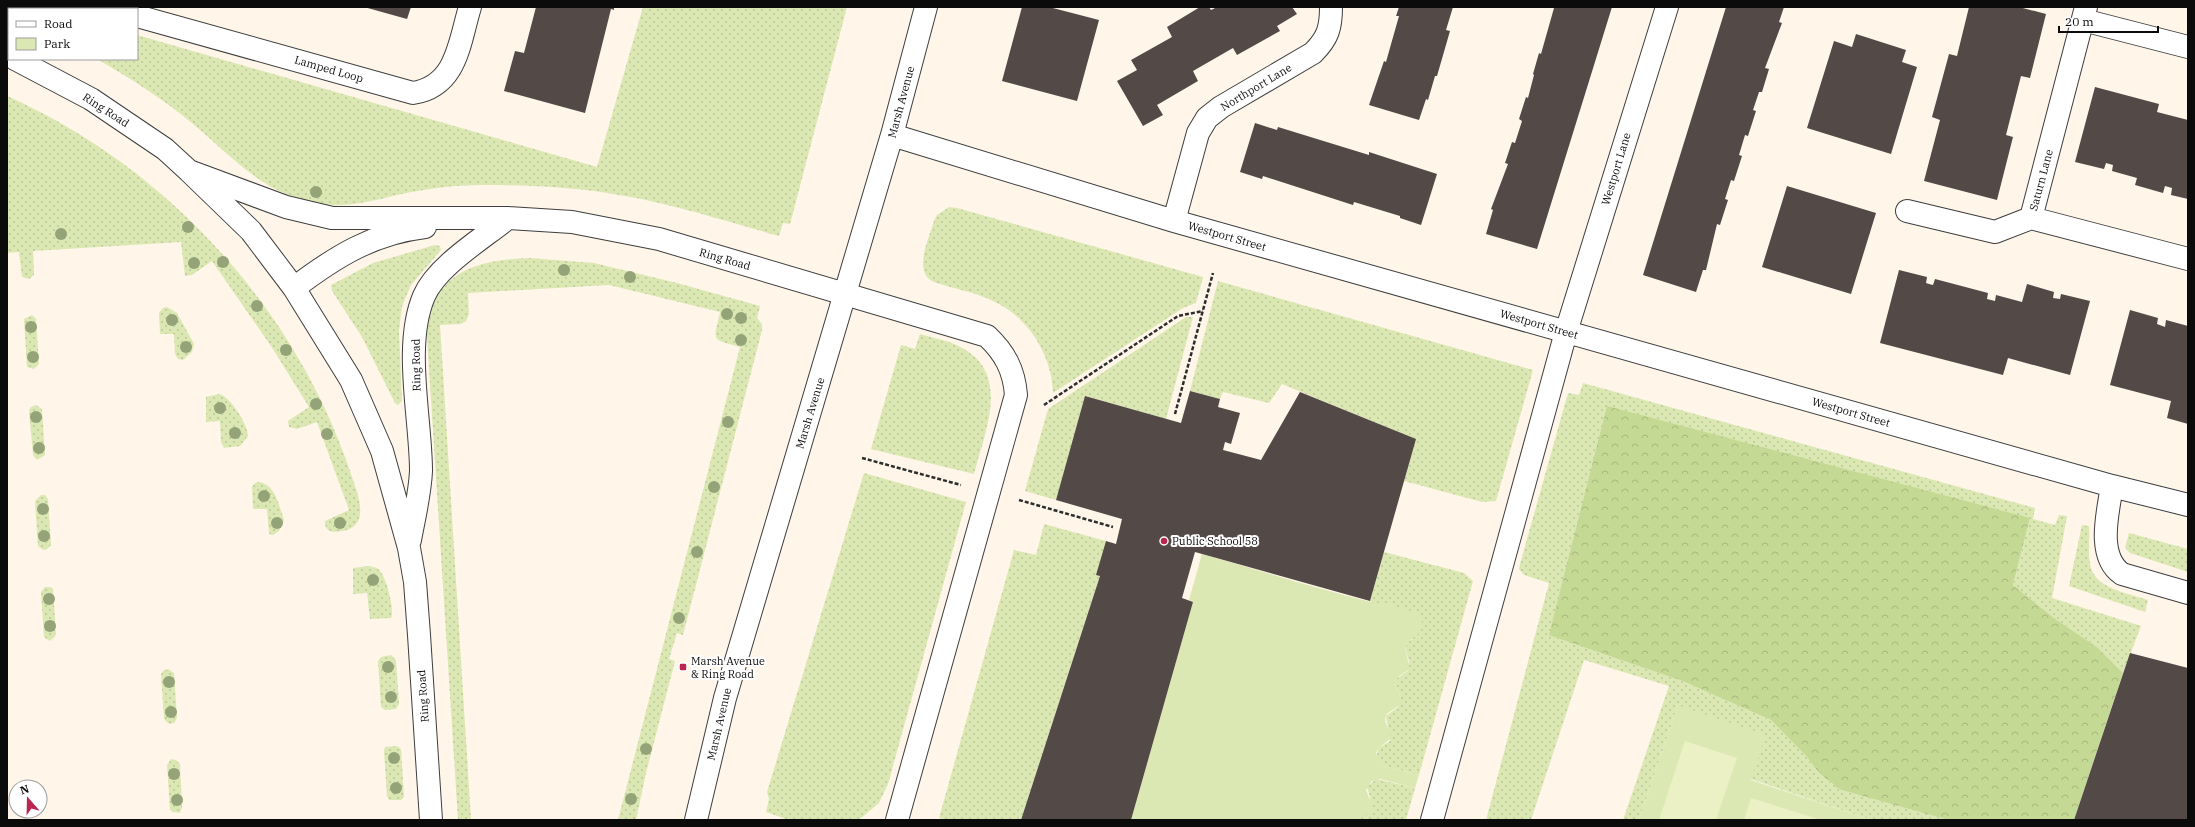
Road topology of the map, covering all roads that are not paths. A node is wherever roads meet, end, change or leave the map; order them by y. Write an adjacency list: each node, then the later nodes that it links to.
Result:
1 (470, 7): 6 (street, Lamped Loop)
2 (926, 7): 9 (street, Marsh Avenue)
3 (1331, 7): 14 (street, Northport Lane)
4 (1667, 7): 18 (street, Westport Lane)
5 (2084, 13): 7 (street); 13 (street, Saturn Lane)
6 (138, 16)
7 (2188, 47)
8 (17, 60): 10 (street, Ring Road)
9 (892, 135): 14 (street, Westport Street); 17 (street, Marsh Avenue)
10 (189, 171): 12 (street, Ring Road); 16 (street, Ring Road)
11 (1906, 211): 13 (street)
12 (508, 218): 16 (street, Ring Road); 17 (street, Ring Road); 21 (street, Ring Road)
13 (2031, 218): 15 (street, Saturn Lane)
14 (1174, 221): 18 (street, Westport Street)
15 (2188, 260)
16 (294, 288): 21 (street, Ring Road)
17 (846, 295): 23 (street, Marsh Avenue); 25 (street, Ring Road)
18 (1566, 332): 19 (street, Westport Street); 26 (street, Westport Lane)
19 (2112, 486): 20 (street, Westport Street); 22 (street)
20 (2188, 505)
21 (409, 548): 24 (street, Ring Road)
22 (2188, 594)
23 (702, 819)
24 (431, 820)
25 (897, 820)
26 (1432, 820)

